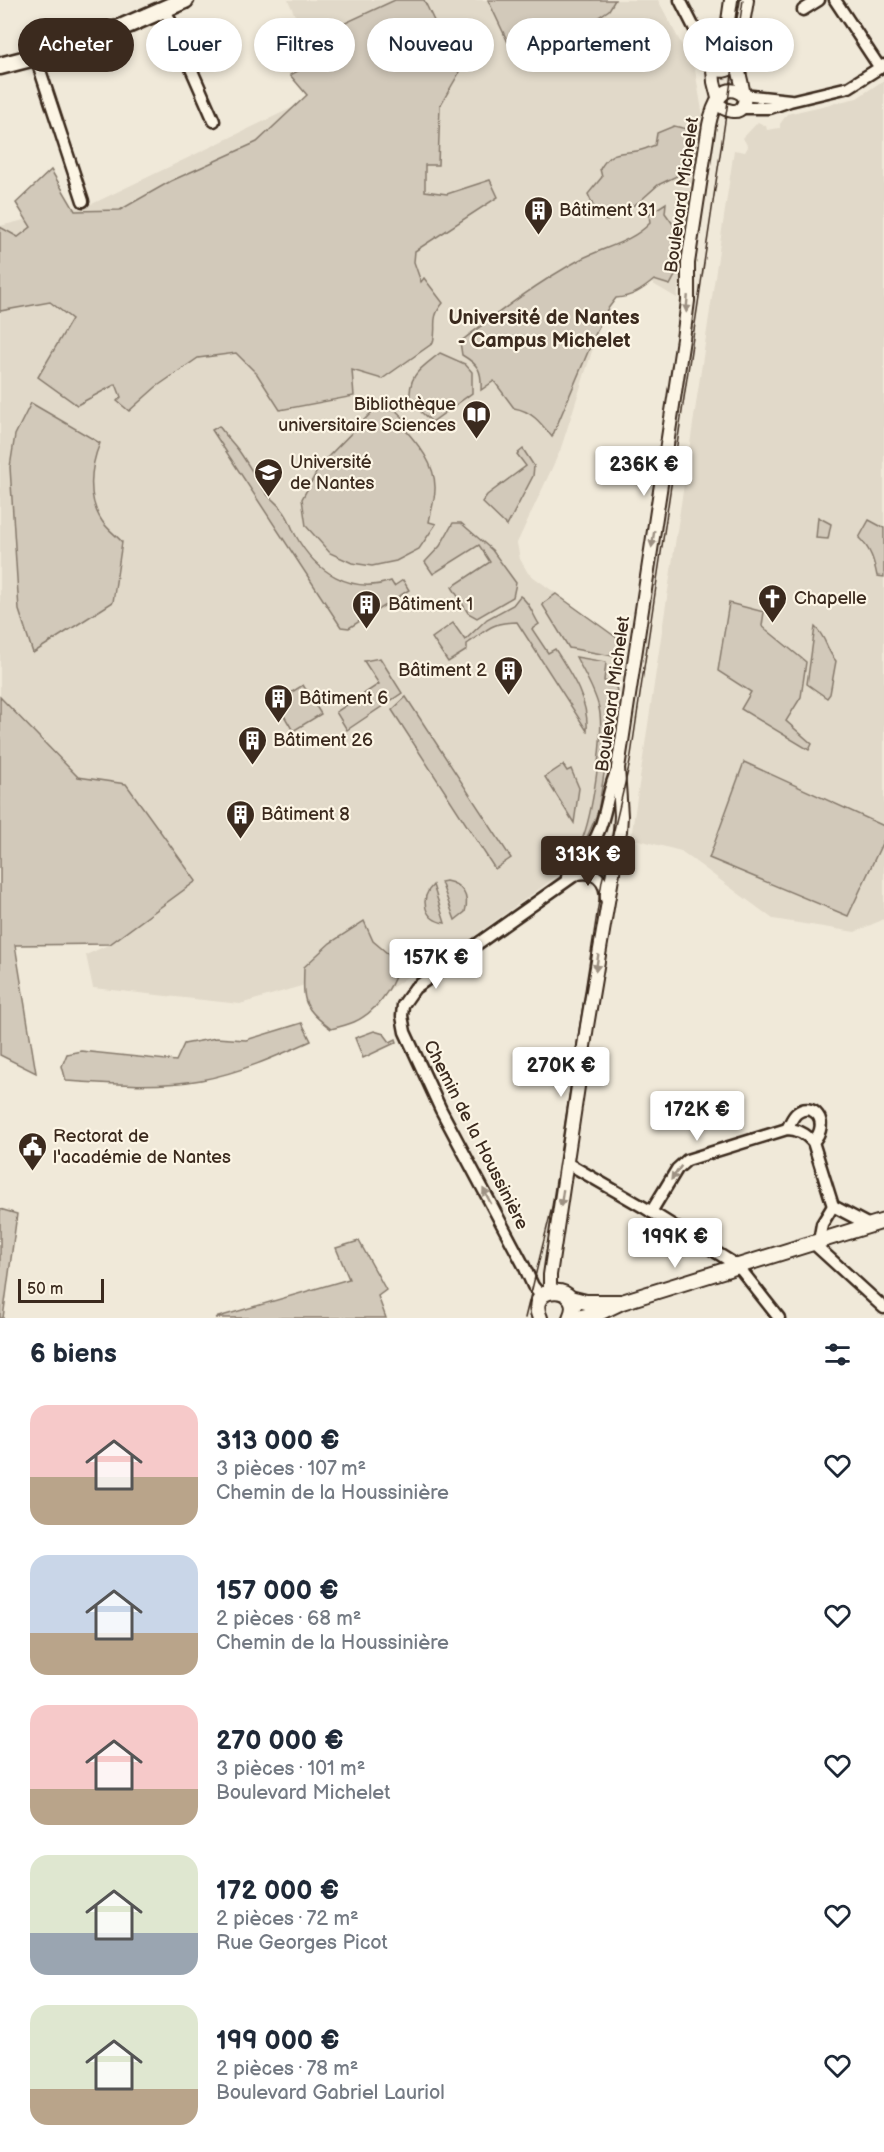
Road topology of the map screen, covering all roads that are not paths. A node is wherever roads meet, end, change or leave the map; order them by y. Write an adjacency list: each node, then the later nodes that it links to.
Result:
1 (680, 0): 8 (street)
2 (731, 0): 9 (street, Boulevard Michelet)
3 (747, 0): 10 (street)
4 (819, 0): 7 (street)
5 (835, 0): 14 (street)
6 (177, 3): 11 (main road); 22 (street)
7 (803, 10)
8 (689, 18)
9 (728, 18)
10 (745, 18)
11 (134, 22)
12 (18, 62): 13 (main road)
13 (0, 66)
14 (882, 67): 20 (street)
15 (41, 72): 23 (street)
16 (714, 72): 19 (street, Boulevard Michelet)
17 (740, 72): 18 (street)
18 (743, 95): 19 (street); 20 (street); 21 (street)
19 (718, 100): 21 (street); 24 (street, Boulevard Michelet, one-way to 24)
20 (790, 100): 21 (street)
21 (741, 108)
22 (214, 121)
23 (83, 201)
24 (618, 768): 25 (street, Boulevard Michelet); 27 (street, Chemin de la Houssinière)
25 (618, 846): 26 (street, Chemin de la Houssinière); 28 (street, Boulevard Michelet)
26 (575, 875): 27 (street, Chemin de la Houssinière); 28 (street)
27 (563, 882): 38 (street, Chemin de la Houssinière, one-way to 27)
28 (606, 906): 31 (street, Boulevard Michelet, one-way to 31)
29 (787, 1130): 30 (street); 30 (street); 33 (street, one-way to 33)
30 (813, 1142): 32 (street)
31 (567, 1163): 33 (street); 38 (street, Boulevard Michelet, one-way to 38)
32 (833, 1206): 35 (street); 36 (street)
33 (651, 1212): 37 (street)
34 (884, 1221): 35 (main road)
35 (869, 1226): 36 (main road)
36 (816, 1242): 37 (main road); 41 (street)
37 (738, 1266): 40 (main road); 46 (street)
38 (546, 1294): 39 (main road); 43 (main road)
39 (570, 1298): 40 (main road); 44 (main road)
40 (622, 1302): 42 (main road)
41 (884, 1308)
42 (600, 1316): 45 (main road)
43 (540, 1318)
44 (570, 1318)
45 (577, 1318)
46 (779, 1318)

